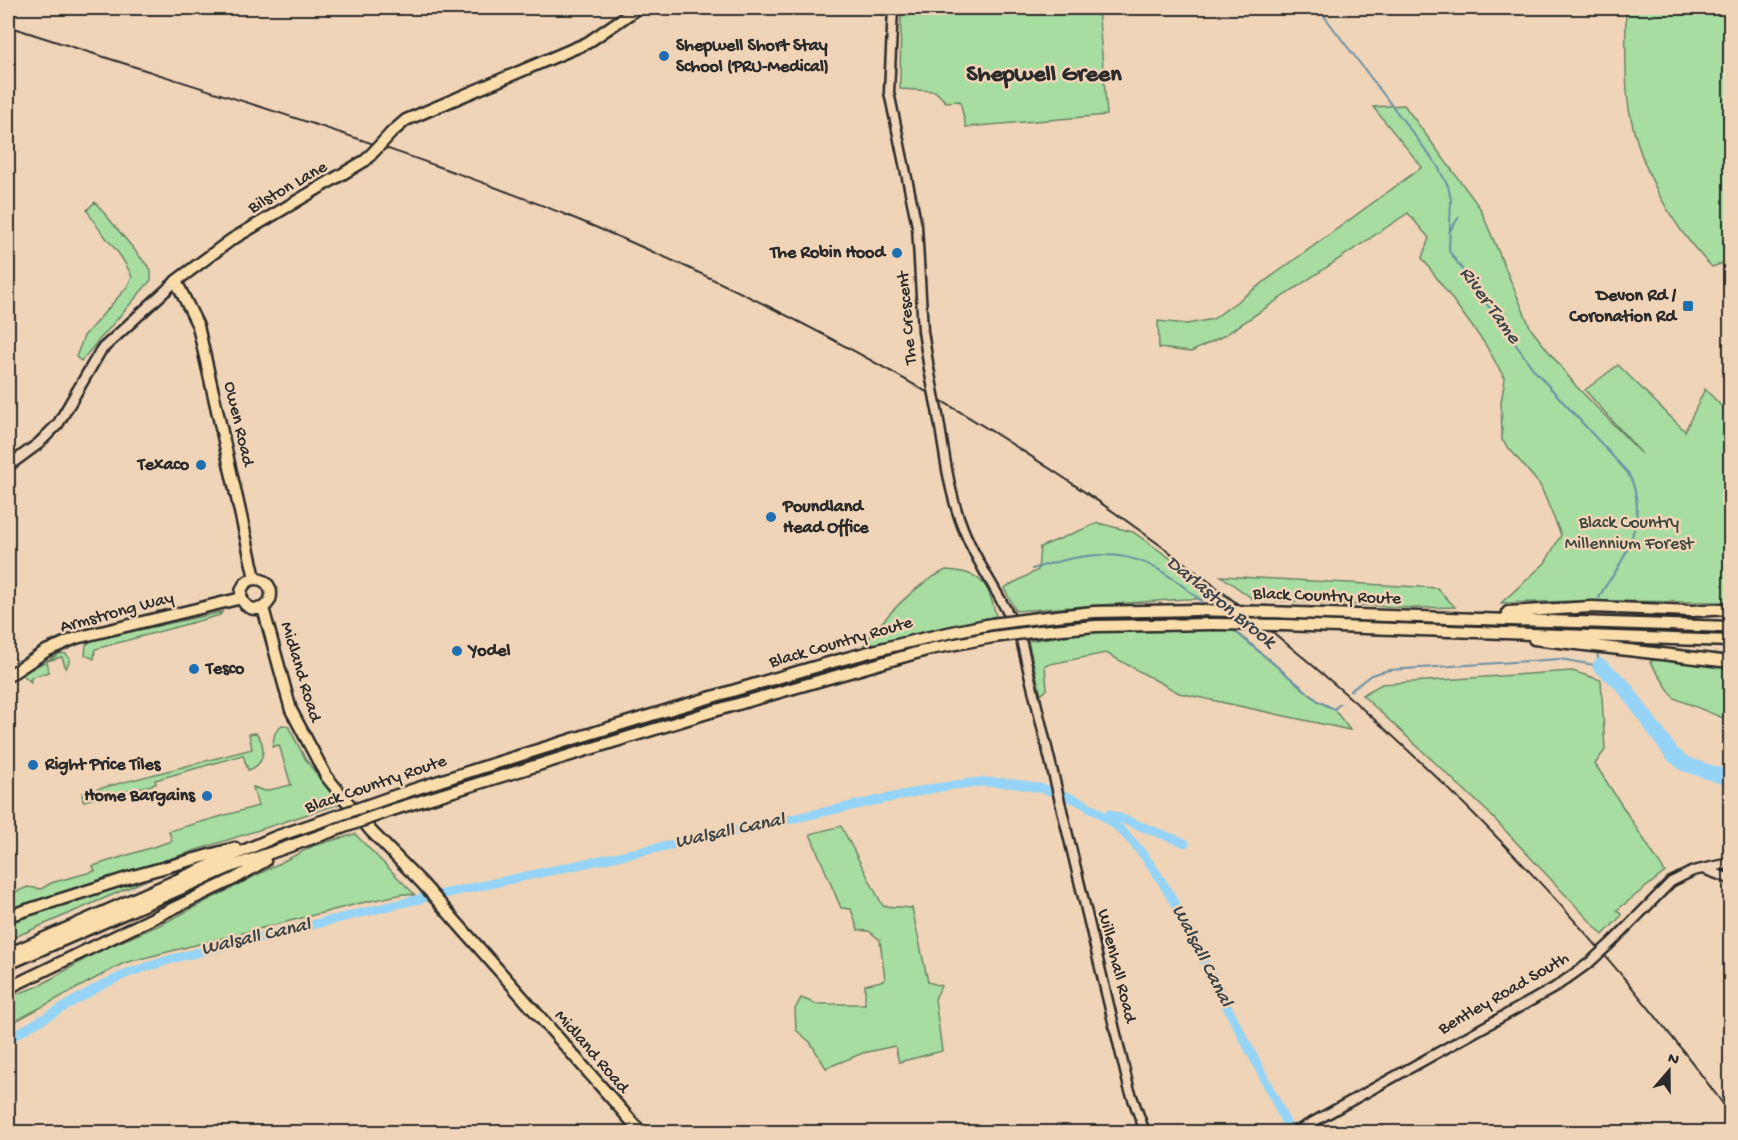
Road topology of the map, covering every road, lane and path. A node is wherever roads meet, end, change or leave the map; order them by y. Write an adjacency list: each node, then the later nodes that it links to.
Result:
1 (638, 8): 3 (main road, Bilston Lane, bridge)
2 (893, 8): 15 (street, The Crescent, bridge)
3 (176, 281): 4 (main road, Bilston Lane); 5 (main road, Owen Road)
4 (8, 466)
5 (255, 578): 6 (main road); 7 (main road)
6 (242, 598): 7 (main road); 14 (main road, Armstrong Way)
7 (263, 608): 25 (main road, Midland Road)
8 (1731, 609): 9 (main road)
9 (1442, 617): 10 (main road, Black Country Route); 16 (main road, Black Country Route, bridge)
10 (1731, 627)
11 (1478, 631): 12 (main road, Black Country Route); 13 (main road); 17 (main road, Black Country Route, bridge)
12 (1731, 641)
13 (1731, 662)
14 (8, 676)
15 (1053, 772): 26 (street, Willenhall Road)
16 (276, 837): 21 (main road); 22 (main road, Black Country Route)
17 (279, 852): 23 (main road, Black Country Route); 24 (main road)
18 (1731, 863): 19 (street, Bentley Road South)
19 (1702, 869): 20 (street); 27 (street, Bentley Road South, bridge)
20 (1731, 879)
21 (8, 916)
22 (8, 954)
23 (8, 964)
24 (8, 988)
25 (641, 1132)
26 (1145, 1132)
27 (1295, 1132)

